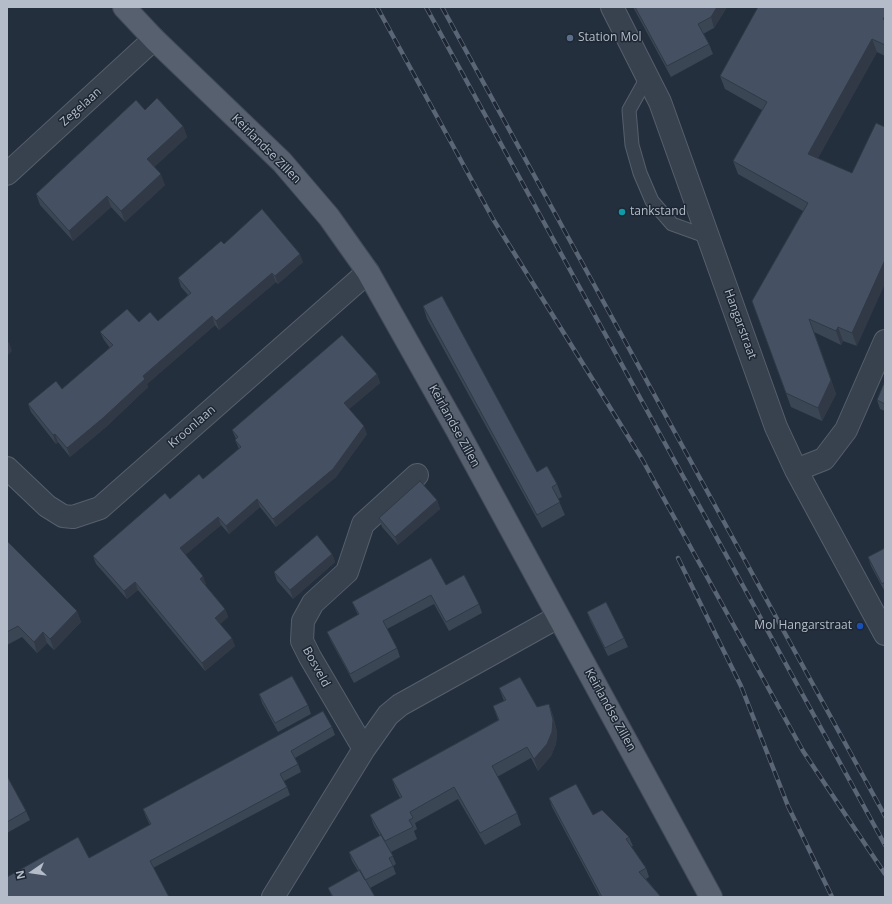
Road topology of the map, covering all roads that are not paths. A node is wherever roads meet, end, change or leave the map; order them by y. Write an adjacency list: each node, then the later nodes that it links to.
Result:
1 (124, 7): 3 (main road, Keirlandse Zillen)
2 (612, 7): 4 (street, Hangarstraat)
3 (154, 39): 5 (street, Zegelaan); 7 (main road, Keirlandse Zillen)
4 (648, 76): 6 (street, Hangarstraat); 6 (lane)
5 (10, 164)
6 (708, 237): 10 (street, Hangarstraat)
7 (368, 272): 9 (street, Kroonlaan); 12 (main road, Keirlandse Zillen)
8 (885, 341): 10 (street)
9 (7, 468)
10 (796, 470): 13 (street, Hangarstraat)
11 (417, 475): 14 (street, Bosveld)
12 (558, 617): 14 (street); 16 (main road, Keirlandse Zillen)
13 (885, 634)
14 (364, 749): 15 (street)
15 (273, 897)
16 (711, 897)

